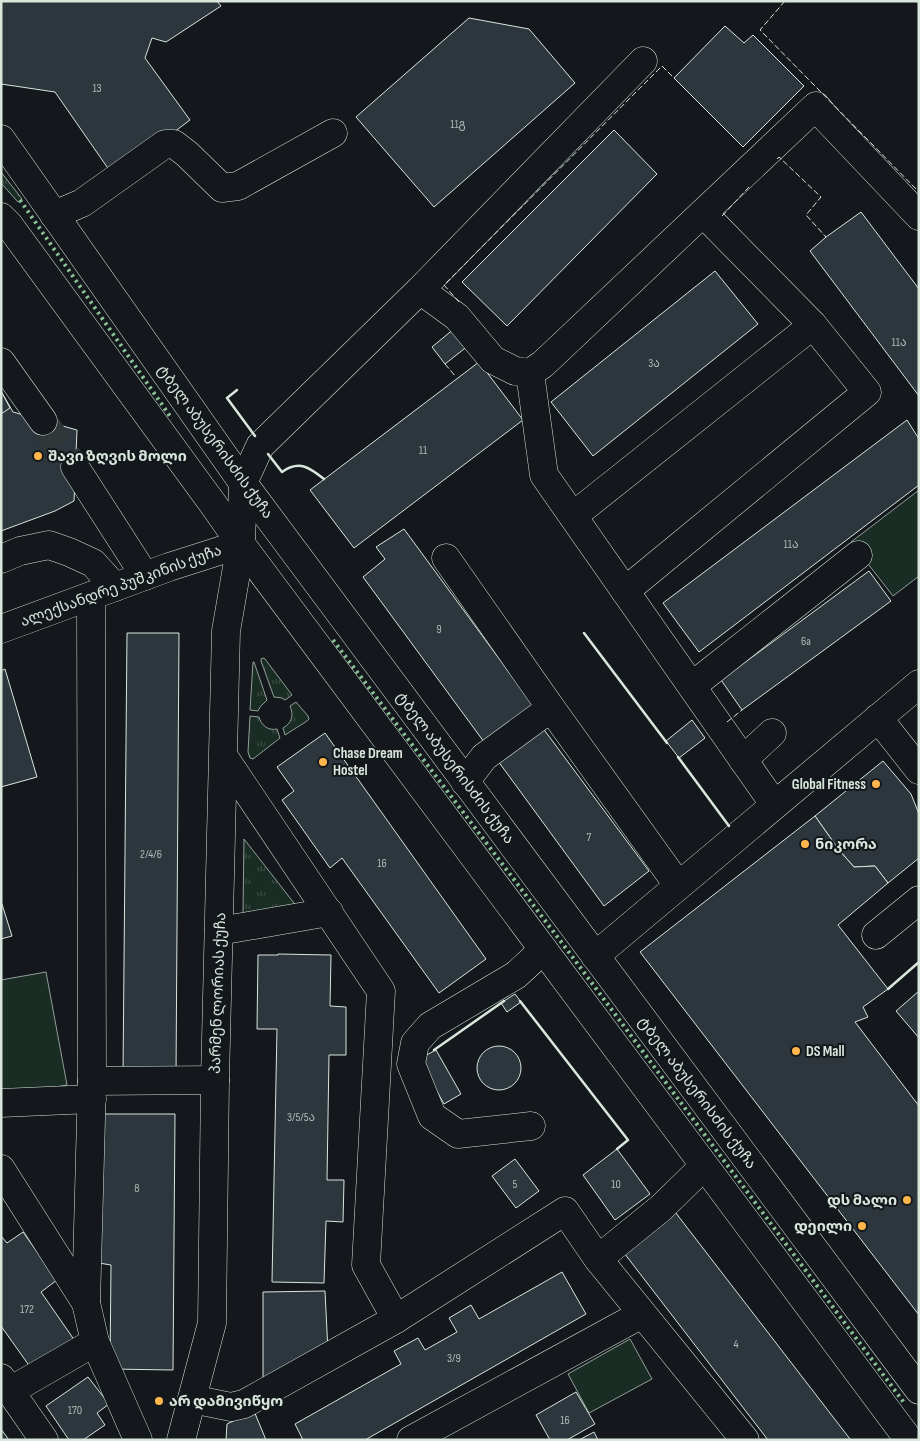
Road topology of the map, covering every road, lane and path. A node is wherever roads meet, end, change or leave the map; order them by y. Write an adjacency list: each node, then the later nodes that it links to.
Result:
1 (643, 60): 8 (main road)
2 (333, 133): 5 (main road)
3 (1, 139): 5 (main road, ტბელ აბუსერისძის ქუჩა)
4 (703, 213): 6 (main road); 9 (main road); 11 (main road)
5 (54, 215): 14 (main road, ტბელ აბუსერისძის ქუჩა)
6 (919, 216)
7 (1, 217): 16 (main road)
8 (420, 290): 11 (main road); 14 (main road)
9 (813, 325): 15 (main road); 22 (main road)
10 (1, 362): 12 (main road)
11 (530, 372): 15 (main road)
12 (43, 420)
13 (75, 467): 20 (main road)
14 (243, 483): 16 (main road, პარმენ ლორიას ქუჩა); 32 (main road, ტბელ აბუსერისძის ქუჩა)
15 (573, 516): 22 (main road)
16 (241, 544): 20 (main road, ალექსანდრე პუშკინის ქუჩა); 29 (main road, პარმენ ლორიას ქუჩა); 39 (main road)
17 (858, 555): 25 (main road)
18 (446, 558): 26 (main road)
19 (1, 559): 21 (main road)
20 (145, 576): 21 (main road, ალექსანდრე პუშკინის ქუჩა)
21 (103, 591): 23 (main road, ალექსანდრე პუშკინის ქუჩა); 42 (main road)
22 (625, 591): 25 (main road)
23 (1, 629)
24 (919, 684): 27 (main road)
25 (692, 686): 30 (main road)
26 (551, 708): 32 (main road); 34 (main road)
27 (878, 718): 31 (main road); 33 (main road)
28 (772, 733): 30 (main road)
29 (224, 757): 36 (main road); 37 (main road, პარმენ ლორიას ქუჩა)
30 (743, 760): 33 (main road)
31 (919, 770)
32 (465, 782): 40 (main road, ტბელ აბუსერისძის ქუჩა)
33 (774, 804): 34 (main road)
34 (678, 885): 40 (main road)
35 (919, 900): 38 (main road)
36 (329, 912): 37 (main road); 50 (main road)
37 (219, 931): 41 (main road, პარმენ ლორიას ქუჩა)
38 (876, 934)
39 (543, 950): 44 (main road); 45 (main road)
40 (595, 956): 53 (main road, ტბელ აბუსერისძის ქუჩა)
41 (215, 1080): 42 (main road); 54 (main road, პარმენ ლორიას ქუჩა)
42 (92, 1090): 43 (main road); 48 (main road)
43 (1, 1104)
44 (531, 1126)
45 (704, 1166): 47 (main road); 60 (main road)
46 (1, 1170): 48 (main road)
47 (598, 1259): 49 (main road); 50 (main road)
48 (86, 1303): 51 (main road)
49 (642, 1314): 58 (main road); 59 (main road)
50 (396, 1319): 54 (main road)
51 (95, 1342): 52 (main road); 56 (main road)
52 (6, 1385): 55 (main road)
53 (919, 1390)
54 (192, 1399): 57 (main road, პარმენ ლორიას ქუჩა)
55 (44, 1440)
56 (138, 1440)
57 (181, 1440)
58 (411, 1440)
59 (745, 1440)
60 (909, 1440)

